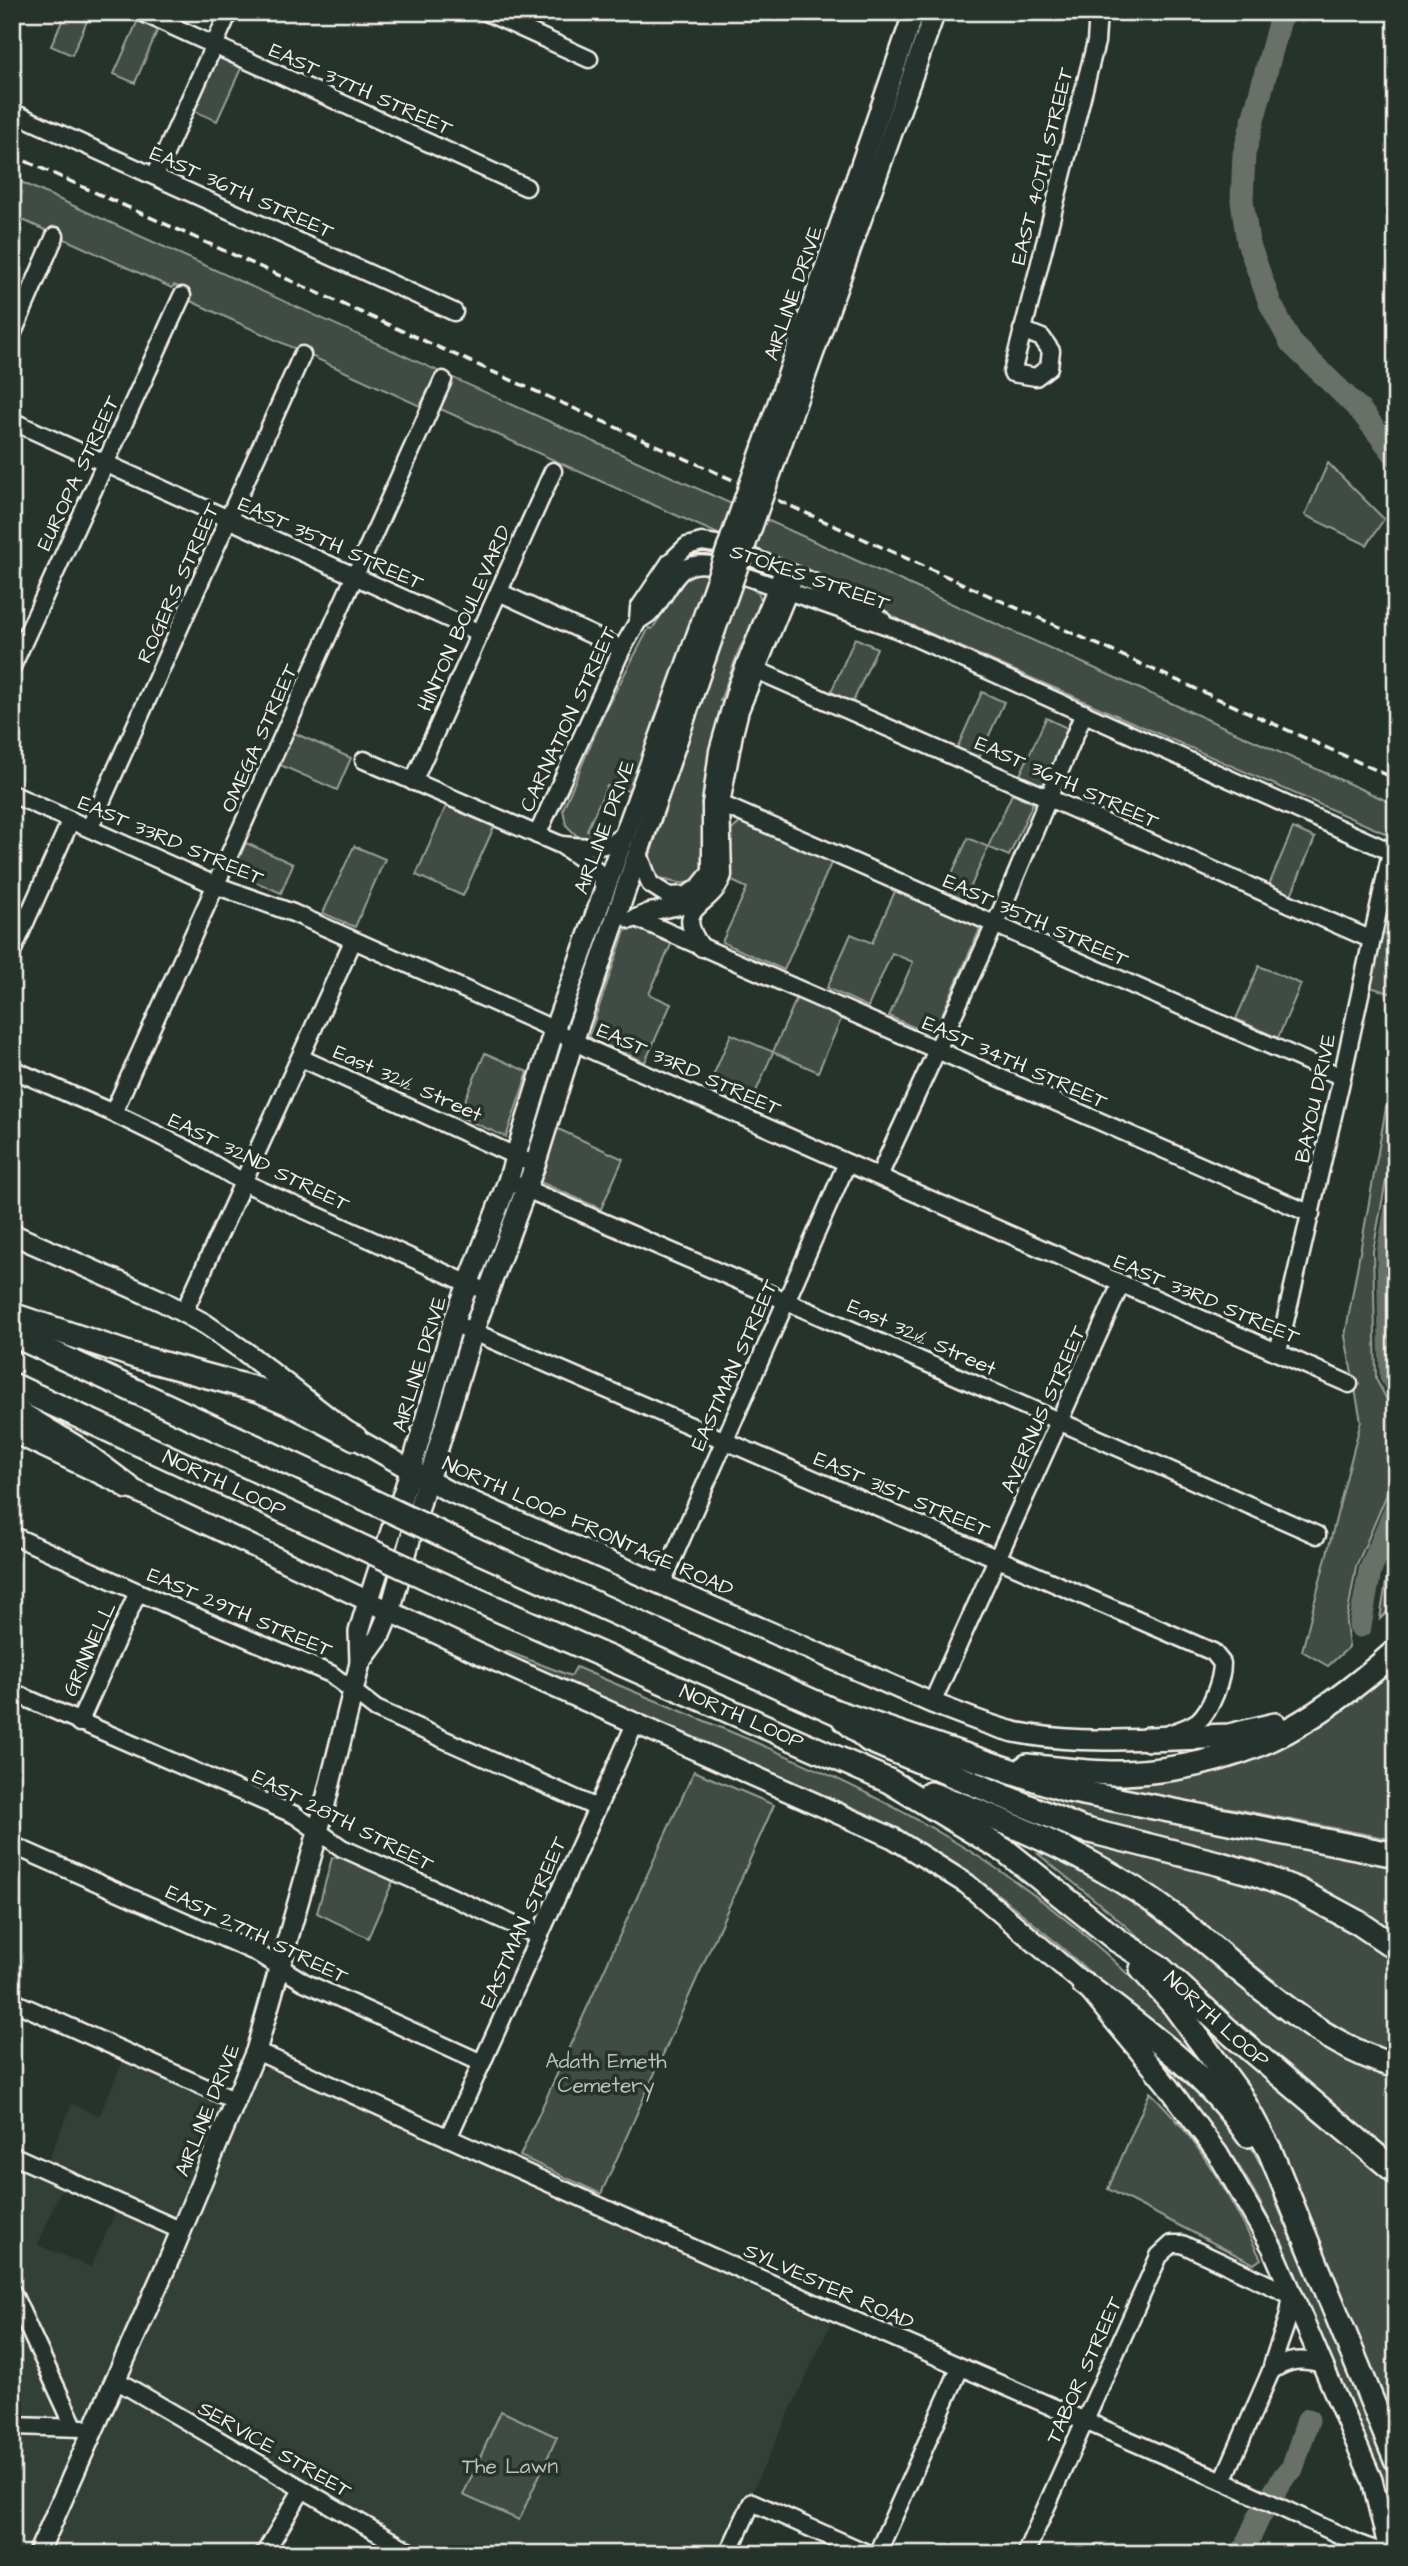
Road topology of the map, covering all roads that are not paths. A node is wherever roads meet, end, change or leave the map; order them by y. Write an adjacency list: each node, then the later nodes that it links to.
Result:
1 (141, 12): 7 (street, EAST 37TH STREET)
2 (229, 12): 7 (street)
3 (486, 12): 8 (street)
4 (914, 12): 17 (main road, AIRLINE DRIVE)
5 (935, 12): 17 (main road, AIRLINE DRIVE)
6 (1098, 12): 15 (street, EAST 40TH STREET)
7 (213, 45): 10 (street); 11 (street, EAST 37TH STREET)
8 (589, 59)
9 (12, 111): 10 (street, EAST 36TH STREET)
10 (155, 176): 14 (street, EAST 36TH STREET)
11 (526, 187)
12 (55, 236): 16 (street)
13 (182, 296): 21 (street, EUROPA STREET)
14 (454, 312)
15 (1022, 330): 15 (street, EAST 40TH STREET)
16 (12, 335)
17 (807, 346): 29 (main road, AIRLINE DRIVE, bridge)
18 (302, 355): 23 (street, ROGERS STREET)
19 (443, 380): 25 (street, OMEGA STREET)
20 (12, 421): 21 (street, EAST 35TH STREET)
21 (105, 463): 23 (street, EAST 35TH STREET); 33 (street, EUROPA STREET)
22 (553, 471): 27 (street, HINTON BOULEVARD)
23 (229, 520): 25 (street, EAST 35TH STREET); 43 (street, ROGERS STREET)
24 (789, 572): 26 (street, AIRLINE DRIVE); 28 (street, STOKES STREET); 30 (street, STOKES STREET)
25 (355, 577): 31 (street, EAST 35TH STREET); 48 (street, OMEGA STREET)
26 (783, 590): 28 (street, STOKES STREET); 30 (street, STOKES STREET); 34 (street, AIRLINE DRIVE)
27 (499, 592): 31 (street, HINTON BOULEVARD); 32 (street)
28 (638, 621): 32 (street, CARNATION STREET)
29 (707, 629): 42 (main road, AIRLINE DRIVE); 46 (main road, AIRLINE DRIVE)
30 (896, 629): 35 (street, STOKES STREET)
31 (480, 634): 37 (street, HINTON BOULEVARD)
32 (622, 649): 44 (street, CARNATION STREET)
33 (12, 667)
34 (751, 667): 39 (street, EAST 36TH STREET); 40 (street, AIRLINE DRIVE)
35 (1084, 713): 39 (street); 47 (street, STOKES STREET)
36 (363, 760): 37 (street)
37 (413, 782): 44 (street)
38 (12, 794): 41 (street, EAST 33RD STREET)
39 (1050, 797): 53 (street); 55 (street, EAST 36TH STREET)
40 (716, 804): 46 (street, AIRLINE DRIVE); 50 (street, AIRLINE DRIVE); 53 (street, EAST 35TH STREET)
41 (71, 820): 43 (street, EAST 33RD STREET); 52 (street)
42 (629, 826): 45 (street); 49 (main road, AIRLINE DRIVE)
43 (90, 827): 48 (street, EAST 33RD STREET)
44 (537, 835): 45 (street)
45 (561, 845): 49 (street)
46 (639, 851): 54 (main road, AIRLINE DRIVE)
47 (1393, 853): 55 (street, BAYOU DRIVE)
48 (215, 885): 56 (street, EAST 33RD STREET); 65 (street, OMEGA STREET)
49 (605, 891): 59 (main road, AIRLINE DRIVE)
50 (703, 902): 51 (street); 57 (street)
51 (636, 918): 54 (street); 57 (street, EAST 34TH STREET)
52 (18, 923): 58 (street)
53 (994, 925): 61 (street); 64 (street, EAST 35TH STREET)
54 (613, 928): 60 (main road, AIRLINE DRIVE)
55 (1370, 939): 64 (street, BAYOU DRIVE)
56 (353, 941): 59 (street, EAST 33RD STREET); 62 (street)
57 (702, 948): 61 (street, EAST 34TH STREET)
58 (12, 952)
59 (554, 1030): 60 (street, EAST 33RD STREET); 66 (main road, AIRLINE DRIVE)
60 (574, 1039): 67 (street, EAST 33RD STREET); 68 (main road, AIRLINE DRIVE)
61 (938, 1051): 69 (street); 72 (street, EAST 34TH STREET)
62 (301, 1058): 66 (street, East 32½ Street); 70 (street)
63 (12, 1069): 65 (street, EAST 32ND STREET)
64 (1342, 1077): 72 (street, BAYOU DRIVE)
65 (113, 1113): 70 (street, EAST 32ND STREET)
66 (517, 1156): 68 (street, East 32½ Street); 71 (main road, AIRLINE DRIVE)
67 (848, 1163): 69 (street, EAST 33RD STREET); 77 (street, EASTMAN STREET)
68 (535, 1165): 71 (main road, AIRLINE DRIVE)
69 (879, 1177): 75 (street, EAST 33RD STREET)
70 (243, 1182): 74 (street, EAST 32ND STREET); 78 (street)
71 (517, 1185): 74 (main road, AIRLINE DRIVE); 76 (main road, AIRLINE DRIVE); 77 (street, East 32½ Street)
72 (1311, 1213): 83 (street, BAYOU DRIVE)
73 (12, 1234): 78 (main road, NORTH LOOP FRONTAGE ROAD)
74 (468, 1283): 76 (street, EAST 32ND STREET); 80 (main road, AIRLINE DRIVE)
75 (1121, 1284): 83 (street, EAST 33RD STREET); 87 (street, AVERNUS STREET)
76 (486, 1292): 81 (main road, AIRLINE DRIVE)
77 (786, 1300): 87 (street, East 32½ Street); 90 (street, EASTMAN STREET)
78 (184, 1312): 89 (main road, NORTH LOOP FRONTAGE ROAD)
79 (12, 1315): 89 (highway)
80 (453, 1323): 81 (street, EAST 31ST STREET); 91 (main road, AIRLINE DRIVE)
81 (473, 1332): 90 (street, EAST 31ST STREET); 92 (main road, AIRLINE DRIVE)
82 (12, 1335): 106 (highway, NORTH LOOP, bridge)
83 (1278, 1352): 84 (street, EAST 33RD STREET)
84 (1349, 1384)
85 (12, 1385): 112 (highway, NORTH LOOP, bridge)
86 (12, 1409): 93 (highway)
87 (1059, 1421): 95 (street, East 32½ Street); 96 (street, AVERNUS STREET)
88 (12, 1432): 93 (main road)
89 (355, 1438): 91 (main road, NORTH LOOP FRONTAGE ROAD)
90 (724, 1440): 96 (street, EAST 31ST STREET); 97 (street, EASTMAN STREET)
91 (411, 1469): 92 (main road, NORTH LOOP FRONTAGE ROAD); 99 (main road, AIRLINE DRIVE)
92 (429, 1479): 97 (main road, NORTH LOOP FRONTAGE ROAD); 100 (main road, AIRLINE DRIVE)
93 (128, 1487): 99 (main road)
94 (12, 1535): 98 (street, EAST 29TH STREET)
95 (1317, 1535)
96 (999, 1559): 105 (street, AVERNUS STREET); 110 (street, EAST 31ST STREET)
97 (660, 1586): 105 (main road, NORTH LOOP FRONTAGE ROAD)
98 (138, 1592): 103 (street, EAST 29TH STREET); 108 (street, GRINNELL)
99 (368, 1601): 100 (main road); 102 (main road, AIRLINE DRIVE)
100 (390, 1611): 102 (main road, AIRLINE DRIVE); 109 (main road)
101 (1396, 1651): 107 (highway)
102 (360, 1663): 103 (main road, AIRLINE DRIVE)
103 (352, 1690): 113 (street, EAST 29TH STREET); 114 (main road, AIRLINE DRIVE)
104 (12, 1692): 108 (street, EAST 28TH STREET)
105 (932, 1703): 110 (main road, NORTH LOOP FRONTAGE ROAD)
106 (836, 1712): 111 (highway, NORTH LOOP); 120 (highway)
107 (1313, 1717): 110 (highway); 111 (highway)
108 (79, 1723): 114 (street, EAST 28TH STREET)
109 (635, 1724): 113 (street, EASTMAN STREET); 122 (main road)
110 (1149, 1739)
111 (993, 1763): 116 (highway, NORTH LOOP)
112 (889, 1781): 119 (highway, NORTH LOOP); 126 (highway)
113 (597, 1808): 118 (street, EASTMAN STREET)
114 (318, 1832): 118 (street, EAST 28TH STREET); 121 (main road, AIRLINE DRIVE)
115 (16, 1847): 117 (street); 121 (street, EAST 27TH STREET)
116 (1394, 1854)
117 (12, 1865)
118 (539, 1936): 125 (street, EASTMAN STREET)
119 (1117, 1940): 130 (highway, NORTH LOOP); 131 (highway)
120 (1396, 1948)
121 (281, 1968): 124 (main road, AIRLINE DRIVE); 125 (street, EAST 27TH STREET)
122 (1084, 1984): 131 (highway); 133 (main road)
123 (12, 2001): 127 (street)
124 (256, 2051): 127 (main road, AIRLINE DRIVE); 128 (street, SYLVESTER ROAD)
125 (482, 2063): 128 (street, EASTMAN STREET)
126 (1396, 2066)
127 (236, 2101): 132 (main road, AIRLINE DRIVE)
128 (448, 2138): 136 (street, SYLVESTER ROAD)
129 (12, 2155): 132 (street)
130 (1396, 2172)
131 (1296, 2214): 145 (highway)
132 (182, 2231): 138 (main road, AIRLINE DRIVE)
133 (1292, 2295): 135 (main road); 137 (street); 140 (street, TABOR STREET)
134 (13, 2296): 139 (street)
135 (1322, 2364): 137 (street); 155 (main road)
136 (960, 2368): 140 (street, SYLVESTER ROAD); 153 (street)
137 (1271, 2371): 146 (street)
138 (116, 2380): 144 (main road, AIRLINE DRIVE); 147 (street, SERVICE STREET)
139 (57, 2390): 142 (street); 143 (street)
140 (1084, 2421): 146 (street, SYLVESTER ROAD); 154 (street, TABOR STREET)
141 (12, 2426): 142 (street)
142 (45, 2426): 143 (street)
143 (74, 2426): 144 (street)
144 (94, 2430): 148 (main road, AIRLINE DRIVE)
145 (1396, 2460)
146 (1230, 2485): 155 (street, SYLVESTER ROAD)
147 (302, 2490): 149 (street); 150 (street, SERVICE STREET)
148 (38, 2554)
149 (264, 2554)
150 (414, 2554)
151 (728, 2554): 152 (street)
152 (869, 2554)
153 (877, 2554)
154 (1025, 2554)
155 (1389, 2554)

